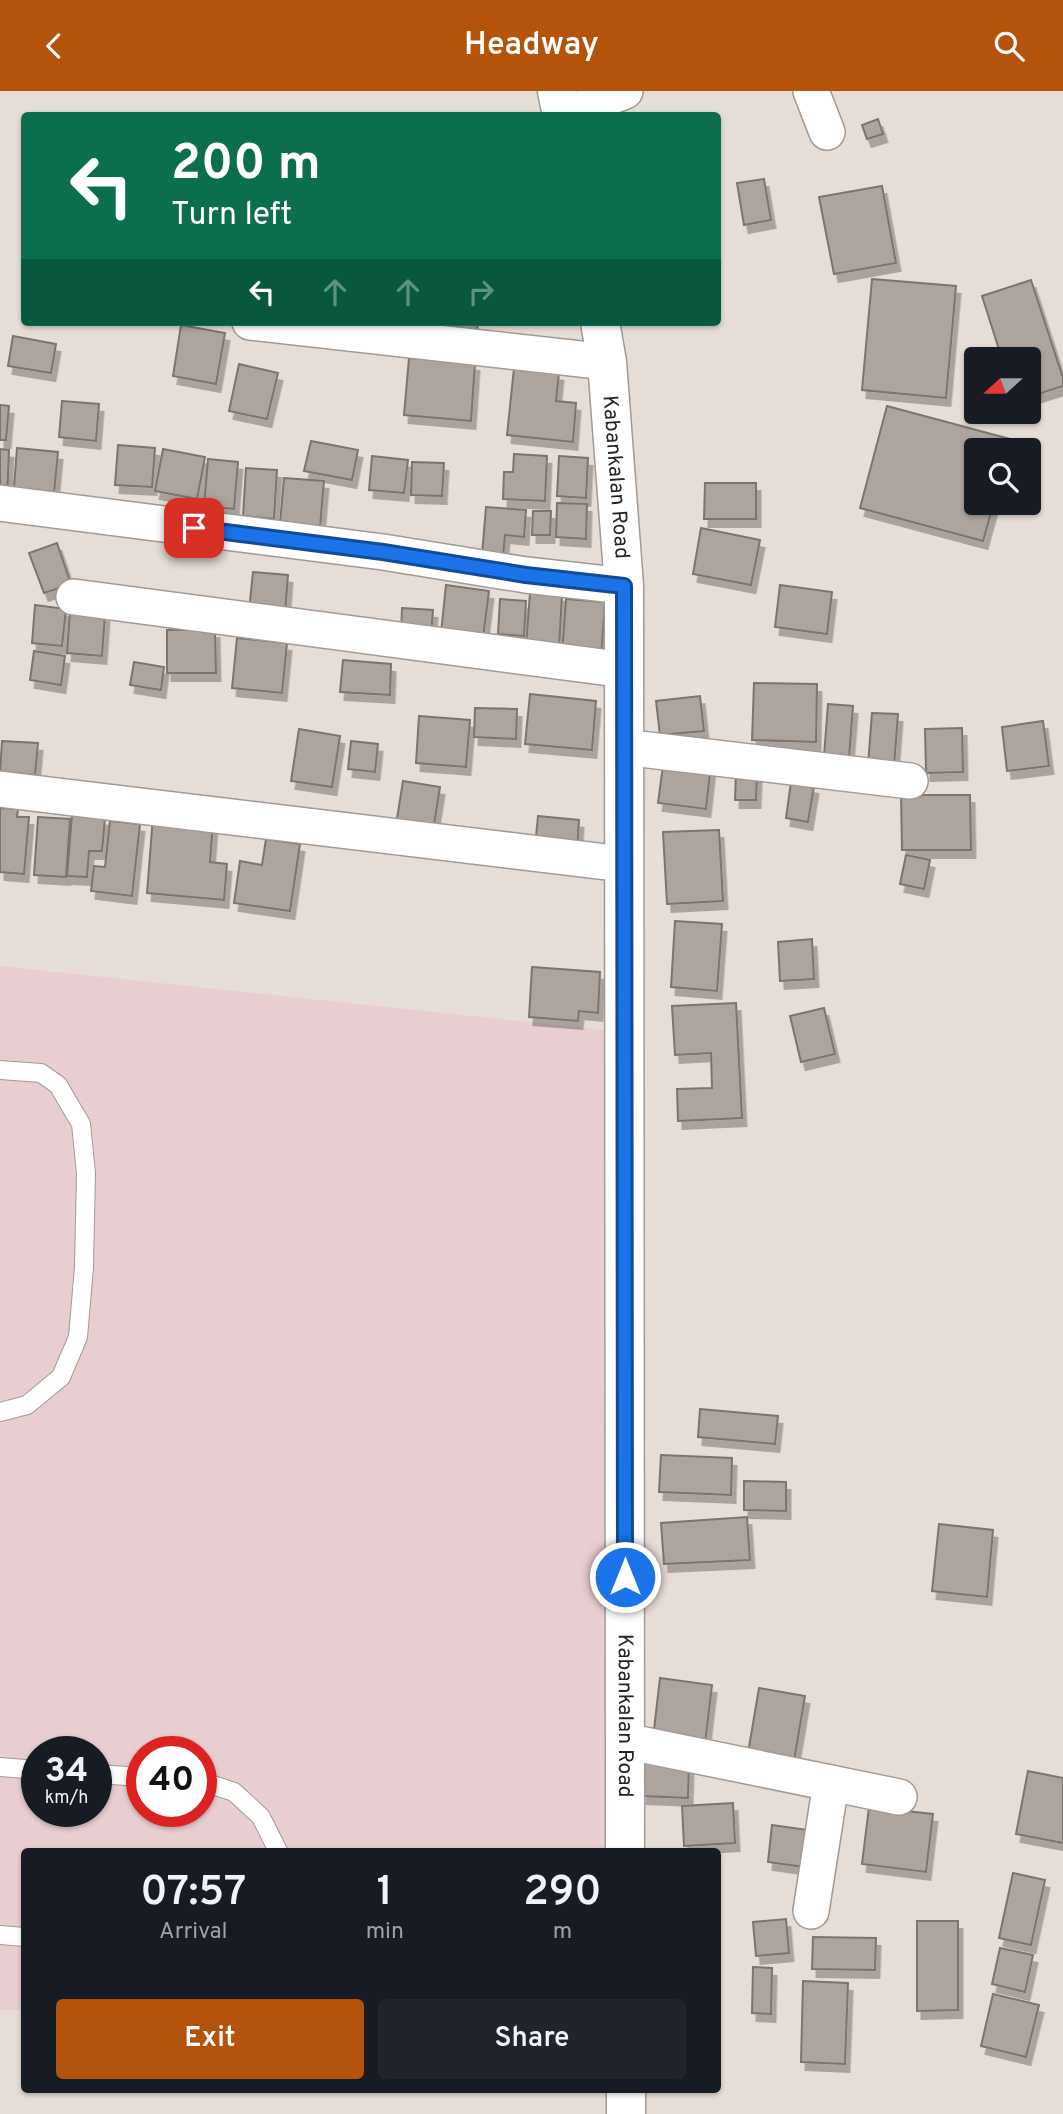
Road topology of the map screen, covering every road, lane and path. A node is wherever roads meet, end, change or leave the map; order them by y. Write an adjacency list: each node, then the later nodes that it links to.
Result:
1 (557, 91): 4 (street)
2 (625, 91): 5 (street)
3 (811, 91): 6 (street)
4 (562, 112)
5 (571, 112)
6 (827, 132)
7 (286, 326): 9 (street)
8 (601, 326): 9 (street, Kabankalan Road)
9 (607, 362): 11 (street, Kabankalan Road)
10 (0, 503): 11 (street)
11 (624, 586): 13 (street, Kabankalan Road)
12 (74, 597): 13 (street)
13 (625, 670): 14 (street, Kabankalan Road)
14 (623, 747): 15 (street); 17 (street, Kabankalan Road)
15 (910, 781)
16 (0, 789): 17 (street)
17 (623, 864): 20 (street, Kabankalan Road)
18 (0, 1070): 19 (lane)
19 (0, 1412)
20 (625, 1741): 23 (street); 27 (street, Kabankalan Road)
21 (0, 1767): 22 (lane)
22 (21, 1769)
23 (831, 1783): 25 (street); 28 (street)
24 (217, 1786): 26 (lane)
25 (900, 1797)
26 (276, 1848)
27 (625, 1848)
28 (811, 1911)
29 (0, 1935): 30 (lane)
30 (21, 1937)
31 (626, 2093): 32 (street)
32 (626, 2114)

